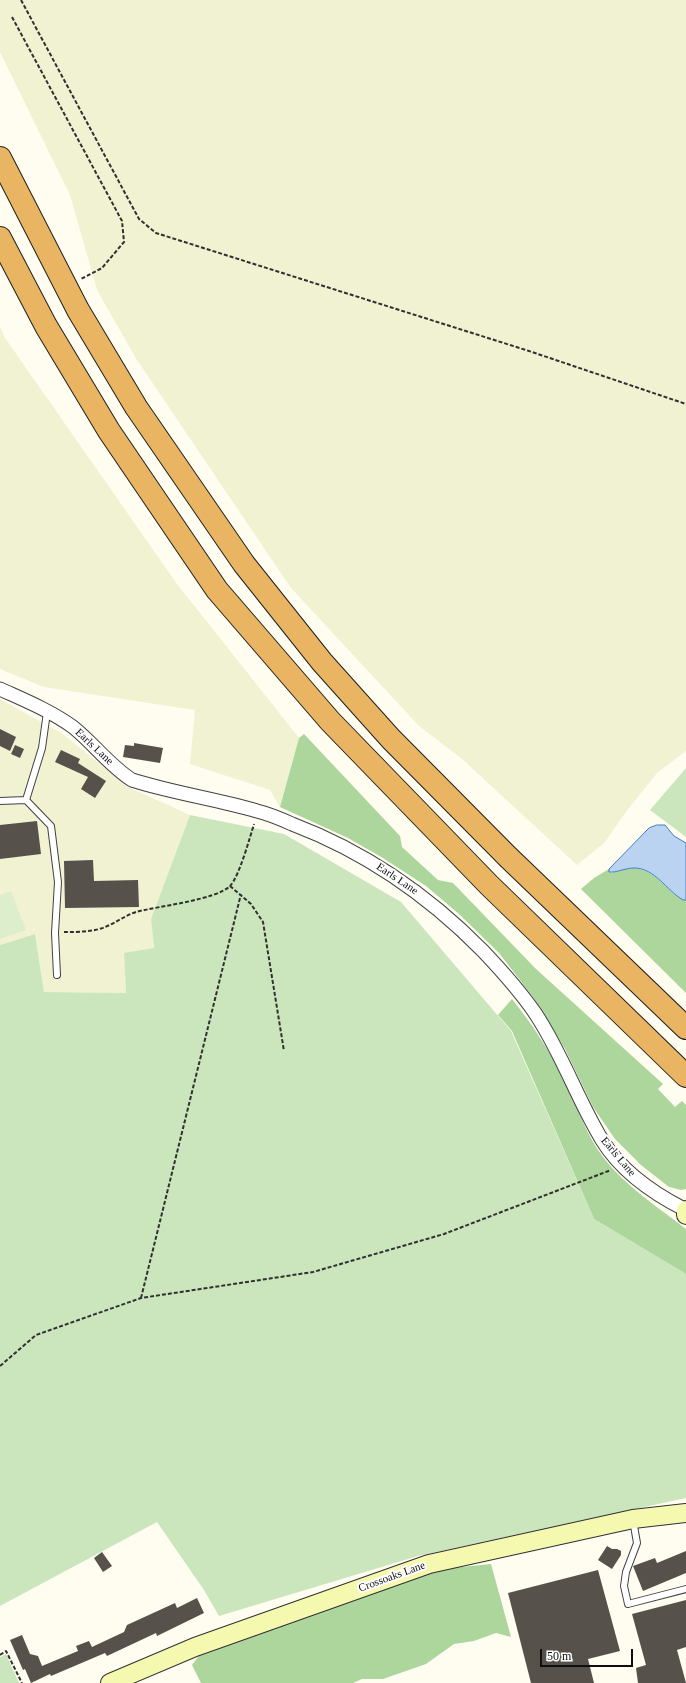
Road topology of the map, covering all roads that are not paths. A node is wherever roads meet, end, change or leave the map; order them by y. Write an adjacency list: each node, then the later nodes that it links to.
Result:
1 (0, 158): 8 (highway)
2 (0, 238): 9 (highway)
3 (0, 689): 4 (street, Earls Lane)
4 (47, 712): 5 (lane); 10 (street, Earls Lane)
5 (26, 800): 6 (lane); 7 (lane)
6 (0, 801)
7 (57, 975)
8 (686, 1028)
9 (686, 1076)
10 (686, 1210): 11 (street)
11 (686, 1215)
12 (686, 1512): 13 (street, Crossoaks Lane)
13 (633, 1519): 14 (lane); 15 (street, Crossoaks Lane)
14 (686, 1589)
15 (110, 1683)

